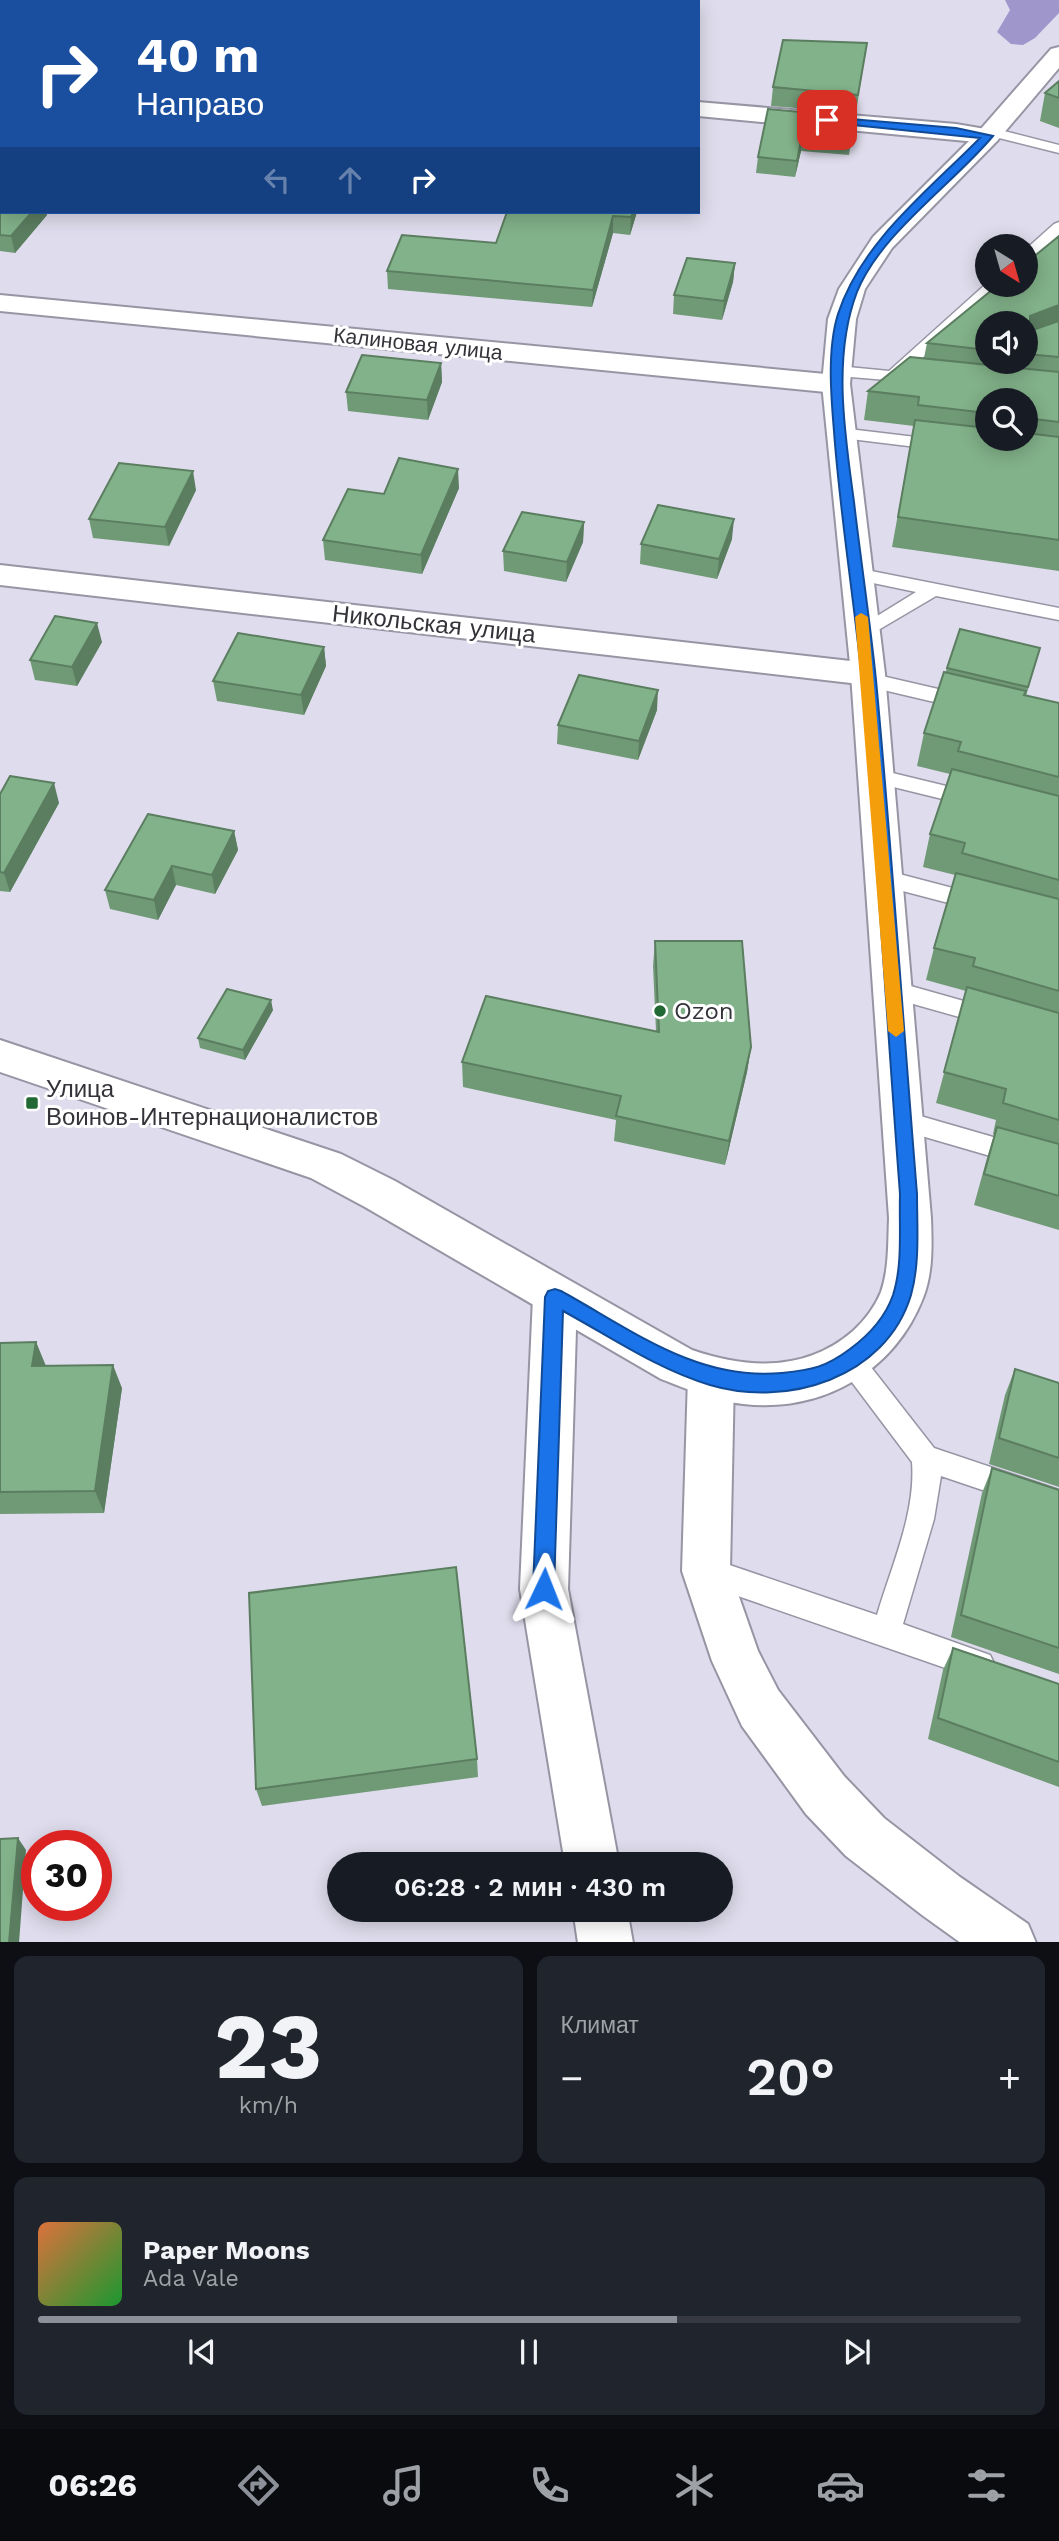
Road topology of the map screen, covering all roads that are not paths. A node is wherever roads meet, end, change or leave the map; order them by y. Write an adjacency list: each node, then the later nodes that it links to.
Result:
1 (1059, 54): 3 (street)
2 (700, 109): 3 (street)
3 (990, 134): 4 (lane); 11 (street)
4 (1059, 149)
5 (1059, 227): 6 (lane)
6 (1038, 246)
7 (980, 298): 10 (lane)
8 (0, 303): 11 (street, Калиновая улица)
9 (1003, 374): 13 (lane)
10 (893, 376): 11 (lane); 12 (lane)
11 (837, 378): 14 (street)
12 (933, 381)
13 (998, 388)
14 (840, 433): 15 (lane); 16 (street)
15 (963, 448)
16 (856, 574): 18 (lane); 20 (street)
17 (0, 575): 21 (street, Никольская улица)
18 (934, 589): 19 (lane); 20 (lane)
19 (1059, 614)
20 (863, 633): 21 (street)
21 (868, 677): 22 (lane); 23 (street)
22 (977, 706)
23 (876, 776): 24 (lane); 25 (street)
24 (992, 804)
25 (884, 878): 26 (lane); 27 (street)
26 (998, 908)
27 (893, 990): 28 (lane); 30 (street)
28 (1011, 1023)
29 (0, 1056): 32 (street)
30 (903, 1121): 31 (lane); 33 (street)
31 (1059, 1166)
32 (555, 1297): 34 (street); 40 (street)
33 (851, 1361): 34 (street); 35 (lane)
34 (711, 1377): 37 (street)
35 (925, 1458): 36 (lane); 38 (lane)
36 (1059, 1503)
37 (706, 1571): 38 (lane); 43 (street)
38 (886, 1633): 39 (lane)
39 (1010, 1675)
40 (590, 1852)
41 (602, 1922): 42 (street)
42 (606, 1942)
43 (1009, 1942)

